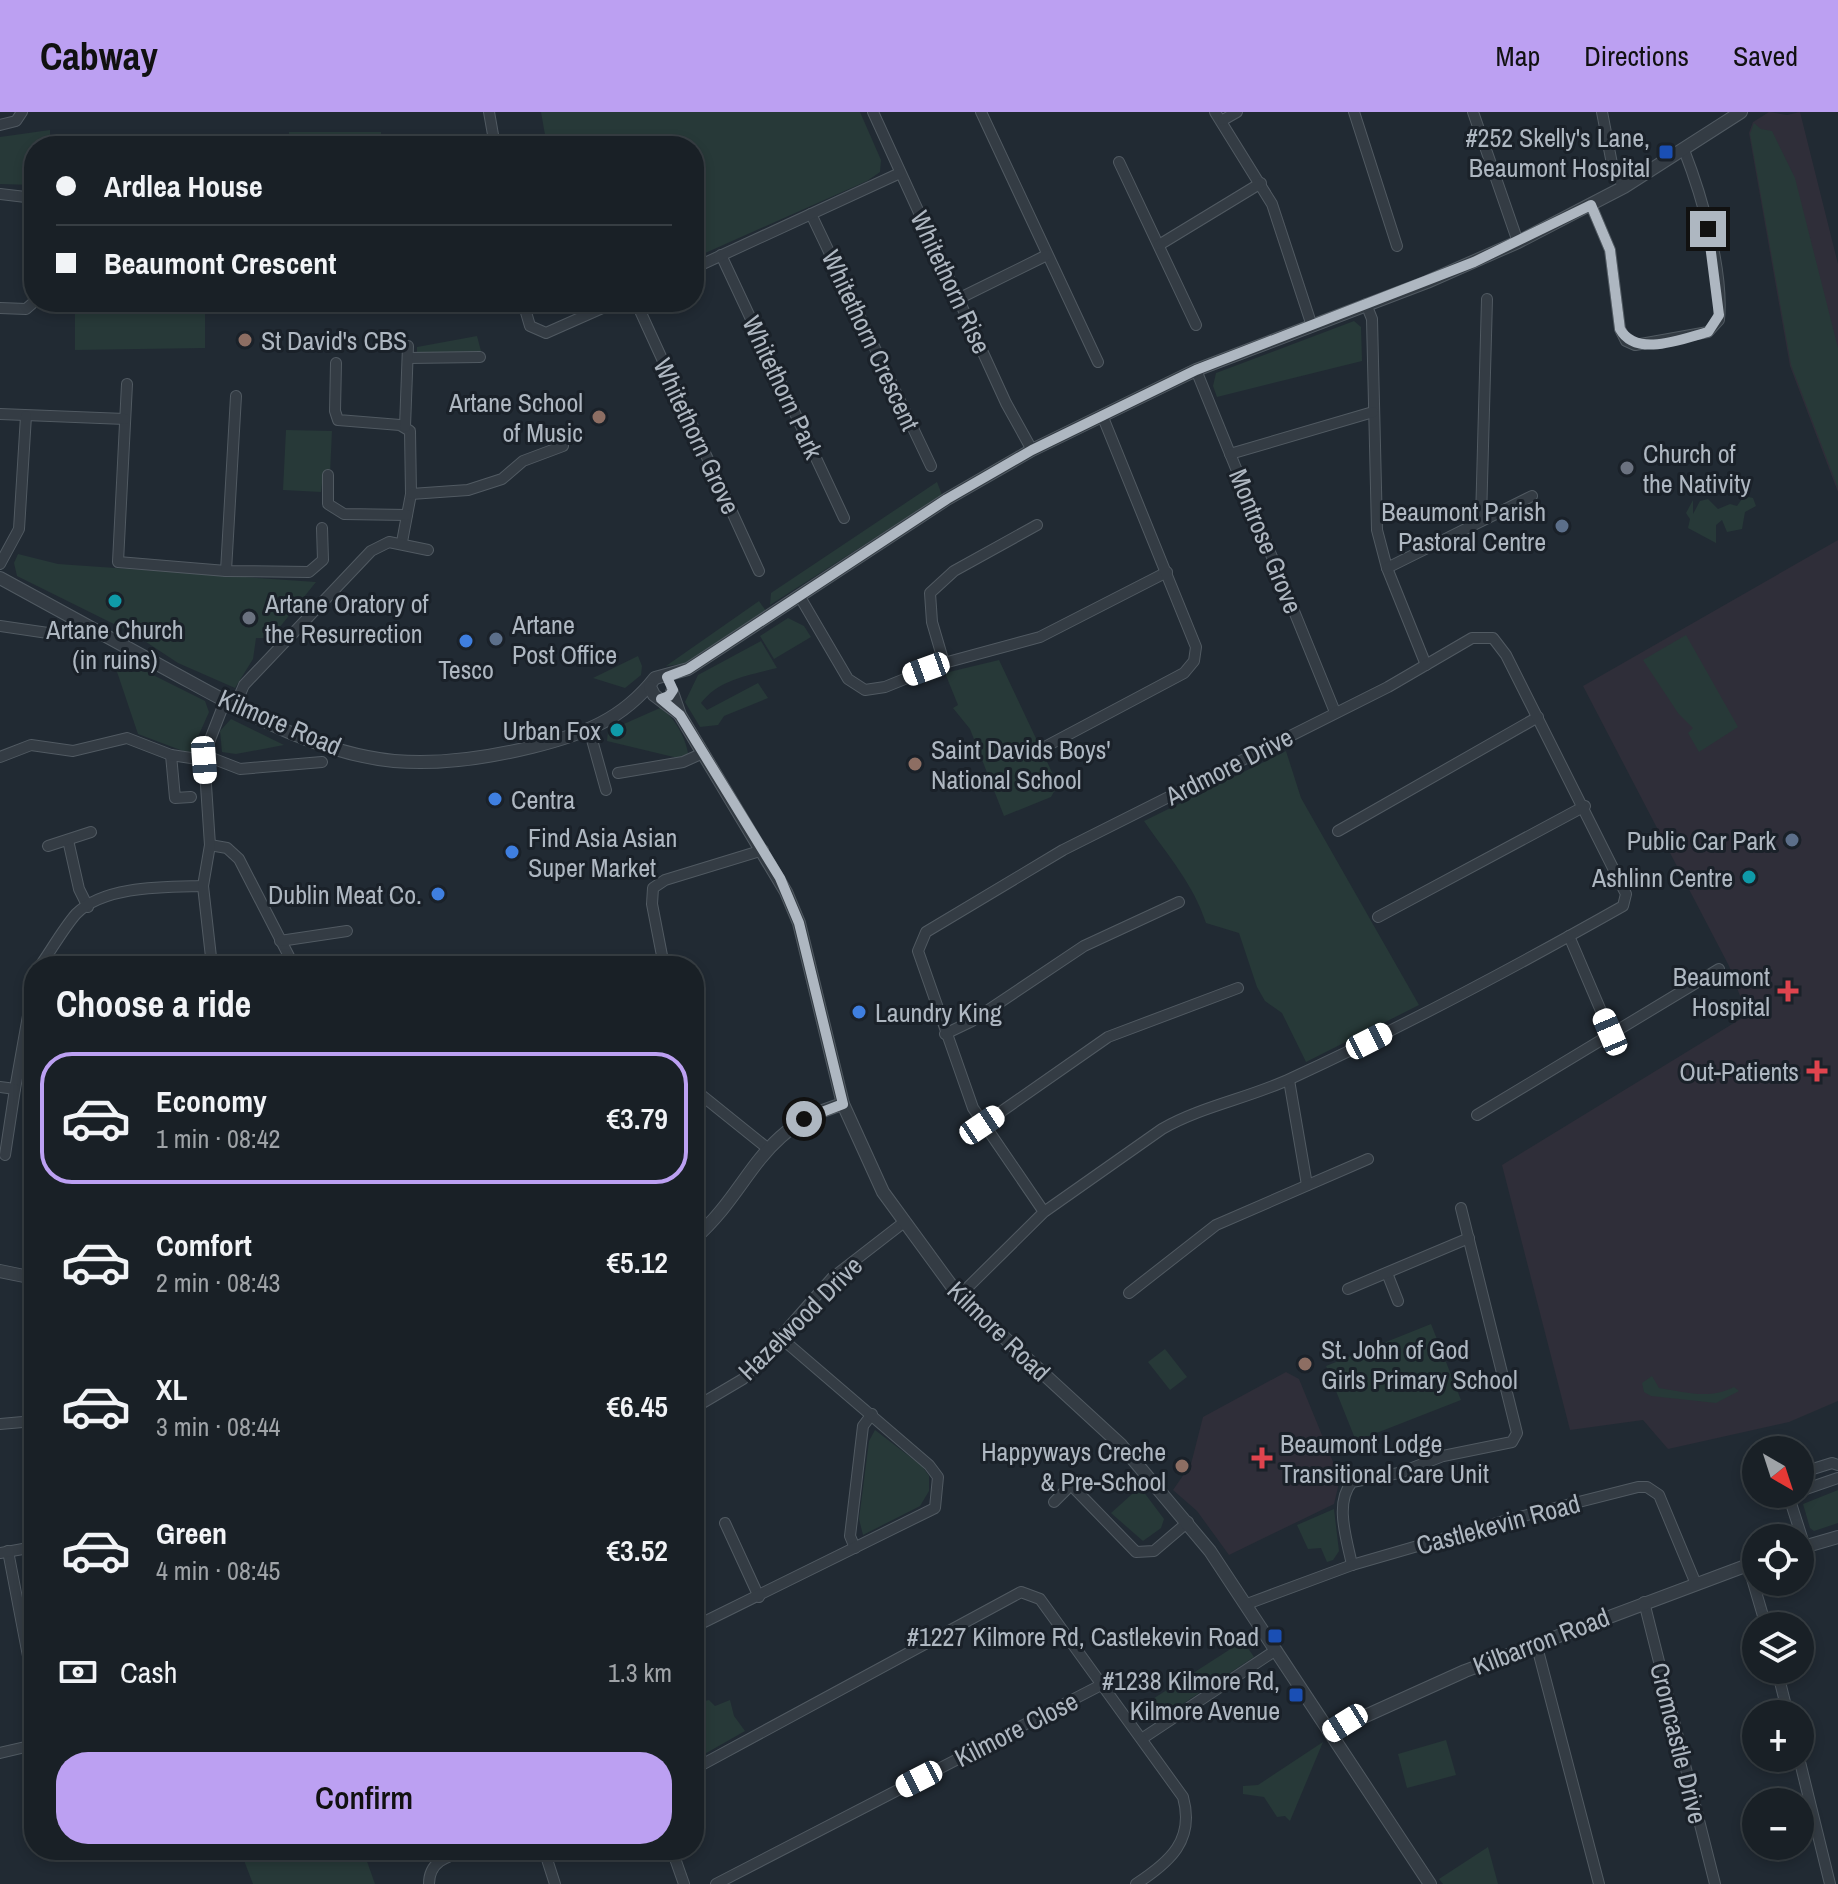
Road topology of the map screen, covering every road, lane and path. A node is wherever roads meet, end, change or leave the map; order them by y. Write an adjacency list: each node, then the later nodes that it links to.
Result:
1 (22, 112): 11 (street)
2 (489, 112): 12 (street)
3 (873, 112): 15 (street, Whitethorn Rise)
4 (981, 112): 26 (street)
5 (1237, 112): 10 (street)
6 (1354, 112): 24 (street)
7 (1473, 112): 22 (street)
8 (1602, 112): 17 (street)
9 (1741, 112): 13 (street)
10 (1219, 116): 16 (street)
11 (0, 125)
12 (493, 136)
13 (1684, 150): 17 (street); 20 (street)
14 (1119, 162): 23 (street)
15 (900, 173): 21 (street); 28 (street, Whitethorn Rise)
16 (1261, 183): 23 (street); 36 (street)
17 (1624, 187): 20 (street)
18 (0, 194): 19 (street)
19 (24, 197)
20 (1591, 205): 22 (street)
21 (811, 214): 25 (street); 55 (street, Whitethorn Crescent)
22 (1518, 242): 30 (street)
23 (1159, 245): 37 (street)
24 (1397, 246)
25 (721, 255): 27 (street); 60 (street, Whitethorn Park)
26 (1047, 255): 28 (street); 41 (street)
27 (704, 263)
28 (960, 298): 53 (street, Whitethorn Rise)
29 (1487, 299): 61 (street)
30 (1366, 304): 36 (street); 46 (street)
31 (0, 308): 32 (street)
32 (24, 309)
33 (527, 312): 34 (street)
34 (594, 312)
35 (641, 312): 69 (street, Whitethorn Grove)
36 (1311, 323): 43 (street)
37 (1196, 325)
38 (408, 346): 40 (street)
39 (480, 357): 40 (street)
40 (408, 358): 51 (street)
41 (1098, 362)
42 (336, 363): 51 (street)
43 (1196, 370): 48 (street); 54 (street, Montrose Grove)
44 (127, 384): 50 (street)
45 (236, 396): 68 (street)
46 (1373, 412): 54 (street); 67 (street)
47 (0, 414): 49 (street)
48 (1102, 415): 53 (street); 70 (street)
49 (26, 416): 50 (street); 66 (street)
50 (125, 419): 68 (street)
51 (405, 427): 57 (street)
52 (563, 446): 57 (street)
53 (1032, 450): 72 (street)
54 (1230, 454): 81 (street, Montrose Grove)
55 (931, 466)
56 (328, 475): 59 (street)
57 (411, 494): 59 (street)
58 (1532, 496): 61 (street)
59 (407, 515): 64 (street)
60 (844, 518)
61 (1481, 520): 67 (street)
62 (1037, 525): 75 (street)
63 (322, 528): 68 (street)
64 (402, 542): 65 (street); 80 (street)
65 (428, 550)
66 (0, 564)
67 (1387, 568): 76 (street)
68 (226, 571)
69 (759, 571)
70 (1167, 572): 75 (street); 84 (street)
71 (0, 578): 80 (street, Kilmore Road)
72 (800, 597): 75 (street); 77 (street)
73 (0, 626): 74 (street)
74 (48, 633)
75 (944, 663)
76 (1426, 665): 81 (street, Ardmore Drive); 82 (street, Ardmore Drive)
77 (688, 669): 78 (street); 79 (street)
78 (667, 677): 79 (street); 79 (street)
79 (663, 693): 83 (street, Kilmore Road); 85 (street, Kilmore Road)
80 (230, 704): 83 (street, Kilmore Road); 88 (street)
81 (1335, 712): 114 (street, Ardmore Drive)
82 (1538, 717): 93 (street, Ardmore Drive); 94 (street)
83 (589, 729): 91 (street)
84 (1041, 749)
85 (703, 753): 90 (street); 99 (street, Kilmore Road)
86 (171, 755): 87 (street); 88 (street); 92 (street)
87 (0, 757)
88 (204, 758): 89 (street); 97 (street)
89 (322, 762)
90 (618, 773)
91 (606, 790)
92 (191, 797)
93 (1585, 806): 103 (street); 105 (street, Ardmore Drive)
94 (1338, 831)
95 (91, 832): 96 (street)
96 (68, 840): 98 (street); 102 (street)
97 (210, 845): 100 (street); 106 (street)
98 (48, 846)
99 (763, 850): 110 (street); 120 (street, Kilmore Road)
100 (203, 886): 102 (street); 108 (street)
101 (1179, 902): 114 (street)
102 (88, 907): 107 (street)
103 (1378, 917)
104 (347, 931): 106 (street)
105 (1569, 936): 113 (street); 116 (street, Ardmore Drive)
106 (280, 941): 109 (street)
107 (47, 956)
108 (211, 956)
109 (288, 956)
110 (662, 956)
111 (1719, 969): 113 (street)
112 (1238, 988): 122 (street)
113 (1610, 1032): 121 (street)
114 (945, 1034): 122 (street, Ardmore Drive)
115 (24, 1038): 118 (street)
116 (1289, 1080): 126 (street); 128 (street, Ardmore Drive)
117 (0, 1087): 118 (street)
118 (15, 1089): 124 (street)
119 (704, 1101): 123 (street)
120 (843, 1104): 123 (street); 129 (street, Kilmore Road)
121 (1477, 1115)
122 (982, 1125): 128 (street, Ardmore Drive)
123 (766, 1147): 130 (street)
124 (5, 1155)
125 (1368, 1159): 126 (street)
126 (1307, 1185): 136 (street)
127 (1461, 1208): 131 (street)
128 (1044, 1212): 137 (street, Ardmore Drive)
129 (903, 1223): 137 (street, Kilmore Road); 139 (street, Hazelwood Drive)
130 (704, 1230)
131 (1469, 1238): 133 (street); 156 (street)
132 (0, 1271): 134 (street)
133 (1387, 1273): 135 (street); 138 (street)
134 (24, 1276)
135 (1348, 1289)
136 (1129, 1293)
137 (959, 1296): 149 (street, Kilmore Road)
138 (1398, 1301)
139 (781, 1338): 140 (street, Hazelwood Drive); 141 (street)
140 (704, 1402)
141 (872, 1414): 153 (street); 153 (street)
142 (24, 1422): 143 (street)
143 (0, 1424)
144 (1838, 1465): 145 (street)
145 (1814, 1469)
146 (1838, 1478): 147 (street)
147 (1814, 1486)
148 (1054, 1502): 149 (street)
149 (1188, 1522): 161 (street, Kilmore Road)
150 (725, 1523): 159 (street)
151 (1838, 1537): 152 (street)
152 (1814, 1544)
153 (855, 1548): 159 (street)
154 (24, 1549): 155 (street)
155 (4, 1552): 163 (street)
156 (1352, 1565): 158 (street, Castlekevin Road); 161 (street, Castlekevin Road)
157 (1742, 1568): 158 (street, Kilbarron Road)
158 (1696, 1584): 160 (street, Kilbarron Road)
159 (759, 1597): 162 (street)
160 (1644, 1602): 164 (street, Kilbarron Road); 183 (street, Cromcastle Drive)
161 (1247, 1604): 165 (street, Kilmore Road)
162 (704, 1622)
163 (24, 1639)
164 (1536, 1643): 167 (street, Kilbarron Road); 182 (street)
165 (1276, 1650): 167 (street, Kilmore Road); 168 (street)
166 (1103, 1684): 168 (street); 171 (street); 179 (street, Kilmore Close)
167 (1330, 1732): 181 (street, Kilmore Road)
168 (1143, 1738): 180 (street)
169 (24, 1747): 170 (street)
170 (0, 1753)
171 (704, 1764)
172 (1802, 1772): 184 (street)
173 (443, 1860): 176 (street)
174 (547, 1860): 177 (street)
175 (676, 1860): 178 (street)
176 (429, 1884)
177 (555, 1884)
178 (684, 1884)
179 (716, 1884)
180 (1136, 1884)
181 (1430, 1884)
182 (1599, 1884)
183 (1715, 1884)
184 (1830, 1884)

